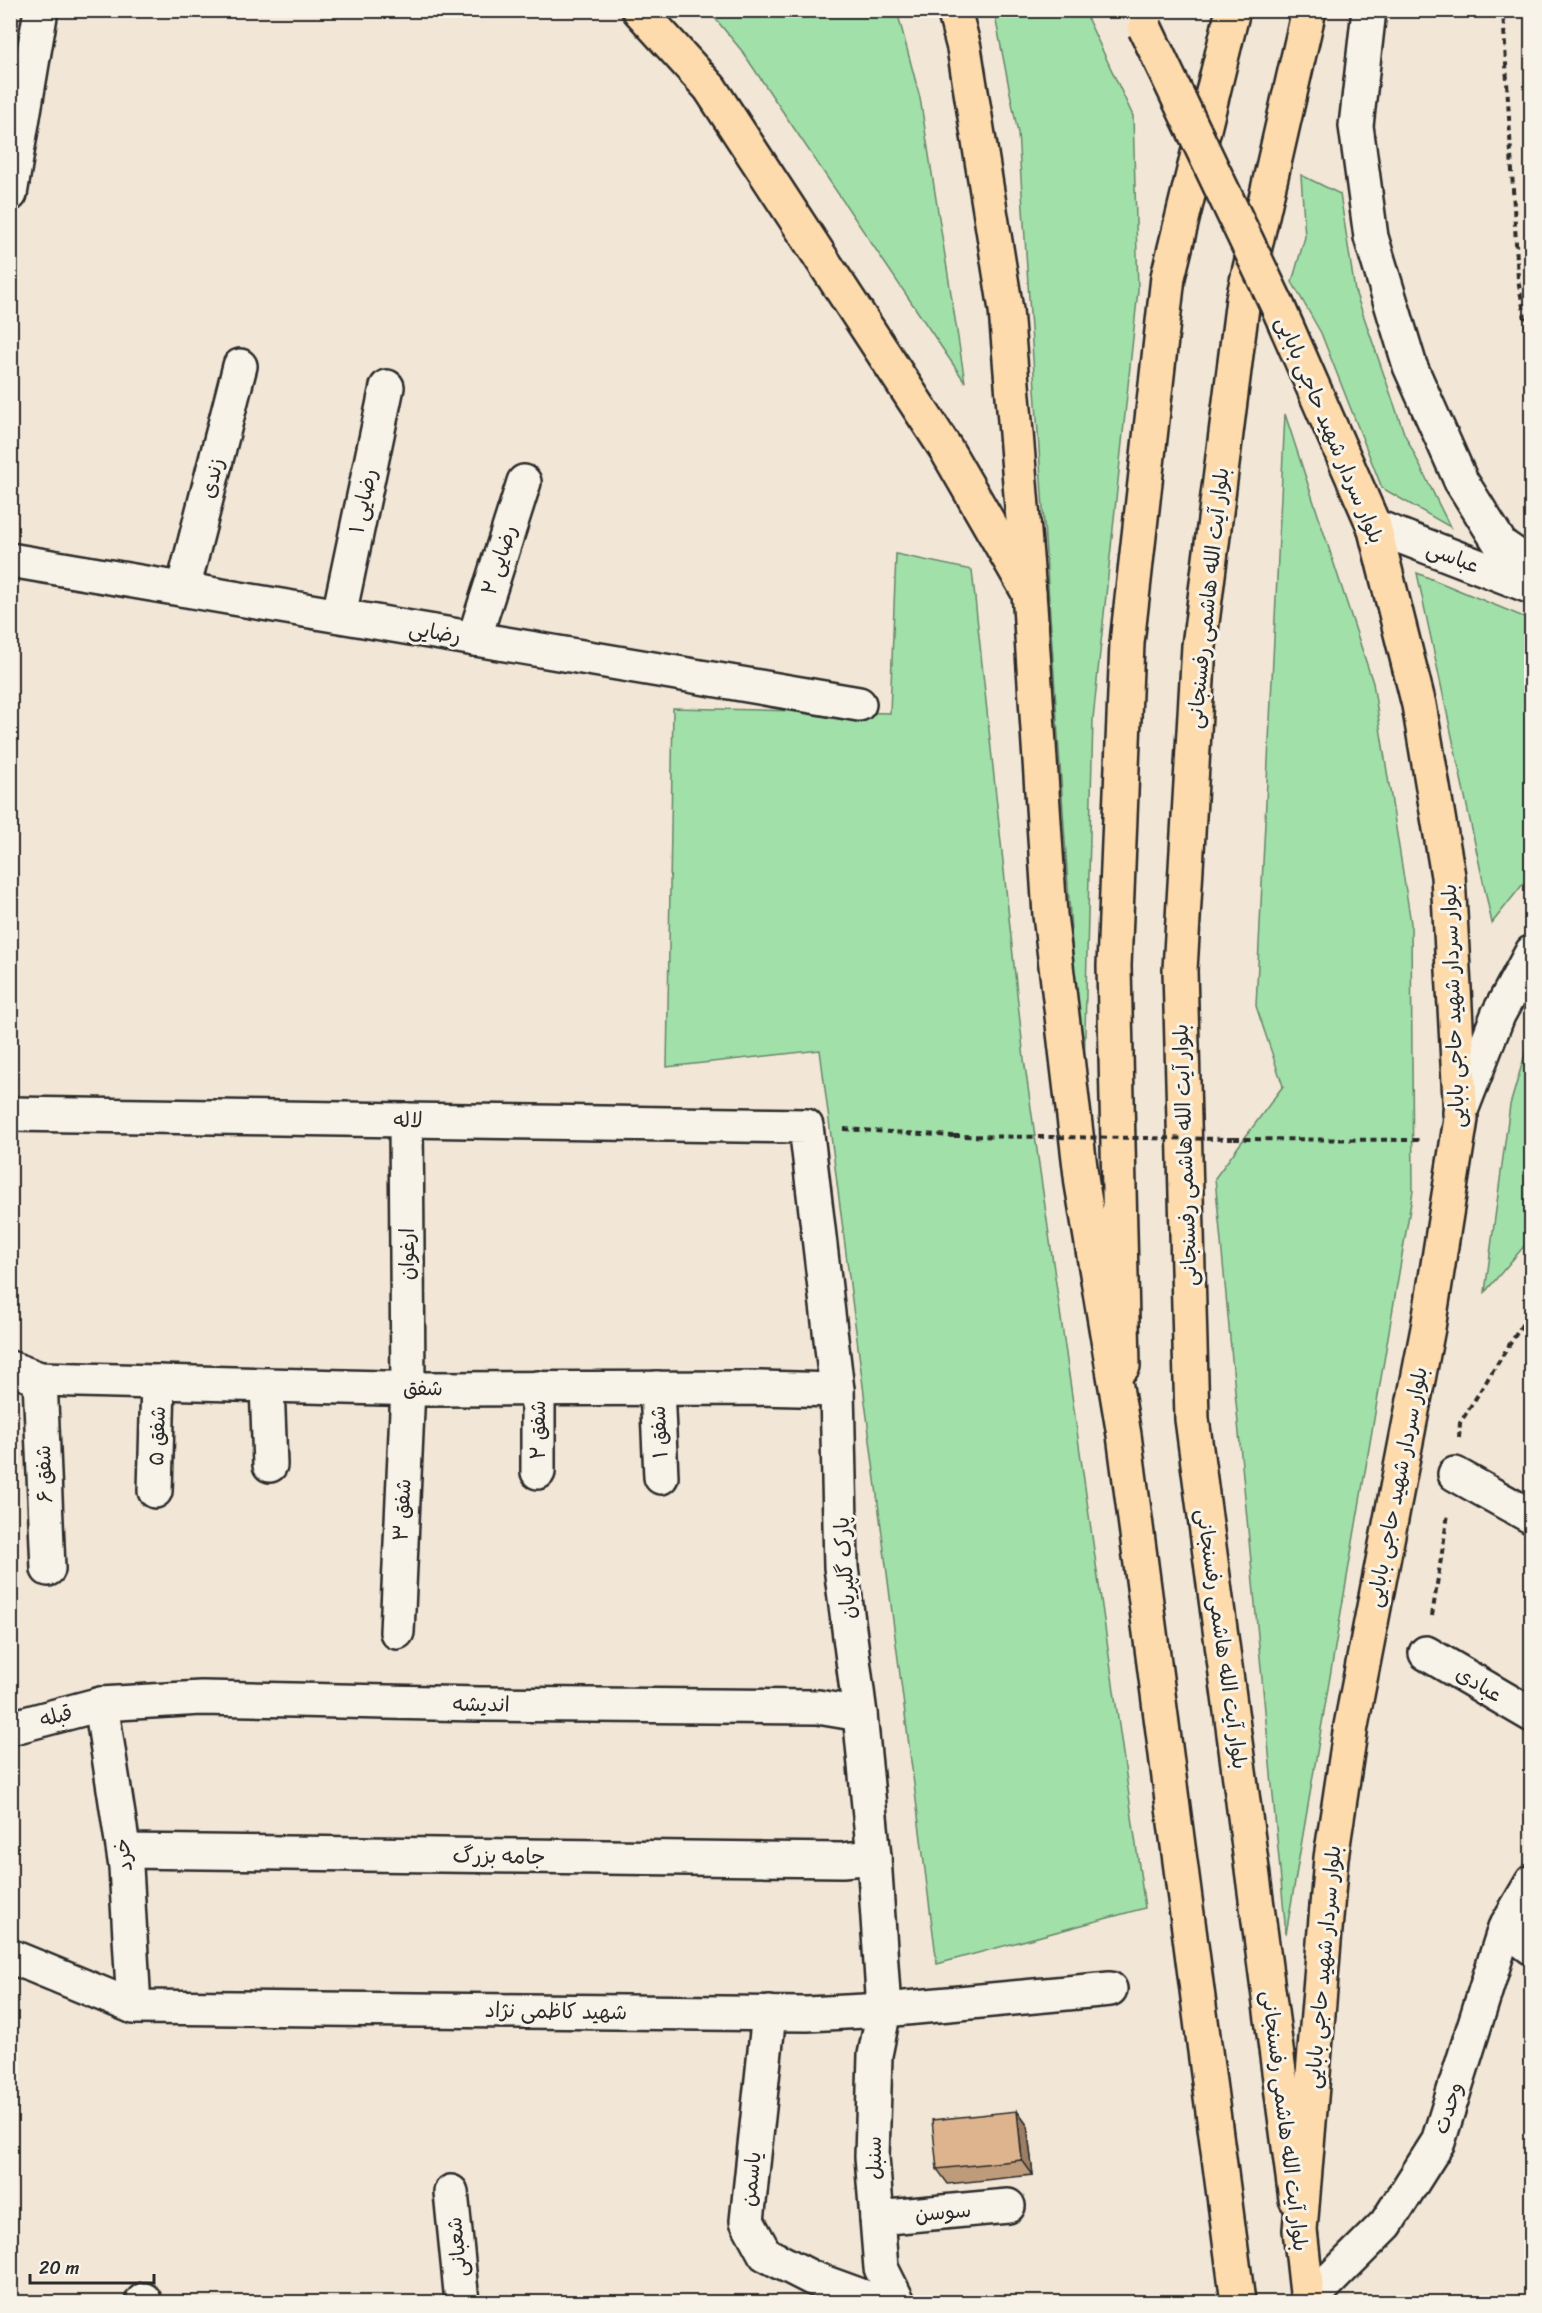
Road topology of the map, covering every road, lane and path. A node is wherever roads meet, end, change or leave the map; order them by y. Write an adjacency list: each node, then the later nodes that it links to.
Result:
1 (41, 10): 9 (street)
2 (639, 10): 19 (main road)
3 (954, 10): 19 (main road)
4 (1233, 10): 35 (main road)
5 (1309, 10): 62 (main road, بلوار آیت الله هاشمی رفسنجانی)
6 (1369, 10): 16 (street)
7 (1503, 10): 10 (path)
8 (1141, 19): 14 (main road, بلوار سردار شهید حاجی بابایی, bridge)
9 (10, 194)
10 (1532, 357)
11 (240, 366): 18 (street, زندی)
12 (387, 387): 20 (street, رضایی ۱)
13 (524, 482): 21 (street, رضایی ۲)
14 (1374, 526): 17 (street, عباسی); 27 (main road, بلوار سردار شهید حاجی بابایی)
15 (10, 561): 18 (street, رضایی)
16 (1532, 566)
17 (1532, 587)
18 (183, 589): 20 (street, رضایی)
19 (1029, 593): 35 (main road)
20 (339, 615): 21 (street, رضایی)
21 (474, 639): 22 (street, رضایی)
22 (859, 704)
23 (1532, 952): 27 (street)
24 (10, 1114): 25 (street, لاله)
25 (406, 1120): 26 (street, لاله); 31 (street, ارغوان)
26 (806, 1126): 27 (path, bridge); 34 (street, پارک گلپریان)
27 (1459, 1126): 62 (main road, بلوار سردار شهید حاجی بابایی)
28 (25, 1374): 29 (street, شفق); 42 (street, شفق ۶)
29 (158, 1382): 30 (street, شفق); 40 (street, شفق ۵)
30 (267, 1385): 31 (street, شفق); 36 (street)
31 (408, 1388): 32 (street, شفق); 43 (street, شفق ۳)
32 (537, 1388): 33 (street, شفق); 37 (street, شفق ۲)
33 (657, 1388): 34 (street, شفق); 39 (street, شفق ۱)
34 (837, 1390): 46 (street, پارک گلپریان)
35 (1125, 1435): 66 (main road)
36 (270, 1465)
37 (538, 1472)
38 (1455, 1474): 41 (street)
39 (661, 1477)
40 (155, 1491)
41 (1532, 1517)
42 (48, 1569)
43 (397, 1632)
44 (1426, 1653): 47 (street, عبادی)
45 (101, 1704): 46 (street, اندیشه); 48 (street, قبله); 49 (street, خرد)
46 (860, 1714): 50 (street, پارک گلپریان)
47 (1532, 1715)
48 (10, 1728)
49 (124, 1851): 50 (street, جامه بزرگ); 56 (street, خرد)
50 (874, 1857): 57 (street, پارک گلپریان)
51 (1532, 1882): 52 (street, وحدت)
52 (1504, 1928): 53 (street); 67 (street, وحدت)
53 (1532, 1948)
54 (10, 1956): 56 (street, شهید کاظمی نژاد)
55 (1110, 1989): 57 (street, شهید کاظمی نژاد)
56 (134, 2007): 58 (street, شهید کاظمی نژاد)
57 (884, 2010): 58 (street, شهید کاظمی نژاد); 61 (street, سنبل)
58 (769, 2013): 64 (street, یاسمن)
59 (451, 2192): 63 (street, شعبانی)
60 (1008, 2206): 61 (street, سوسن)
61 (877, 2218): 65 (street, سنبل)
62 (1300, 2230): 67 (main road, بلوار آیت الله هاشمی رفسنجانی)
63 (454, 2302)
64 (878, 2302)
65 (898, 2302)
66 (1238, 2302)
67 (1308, 2302)

